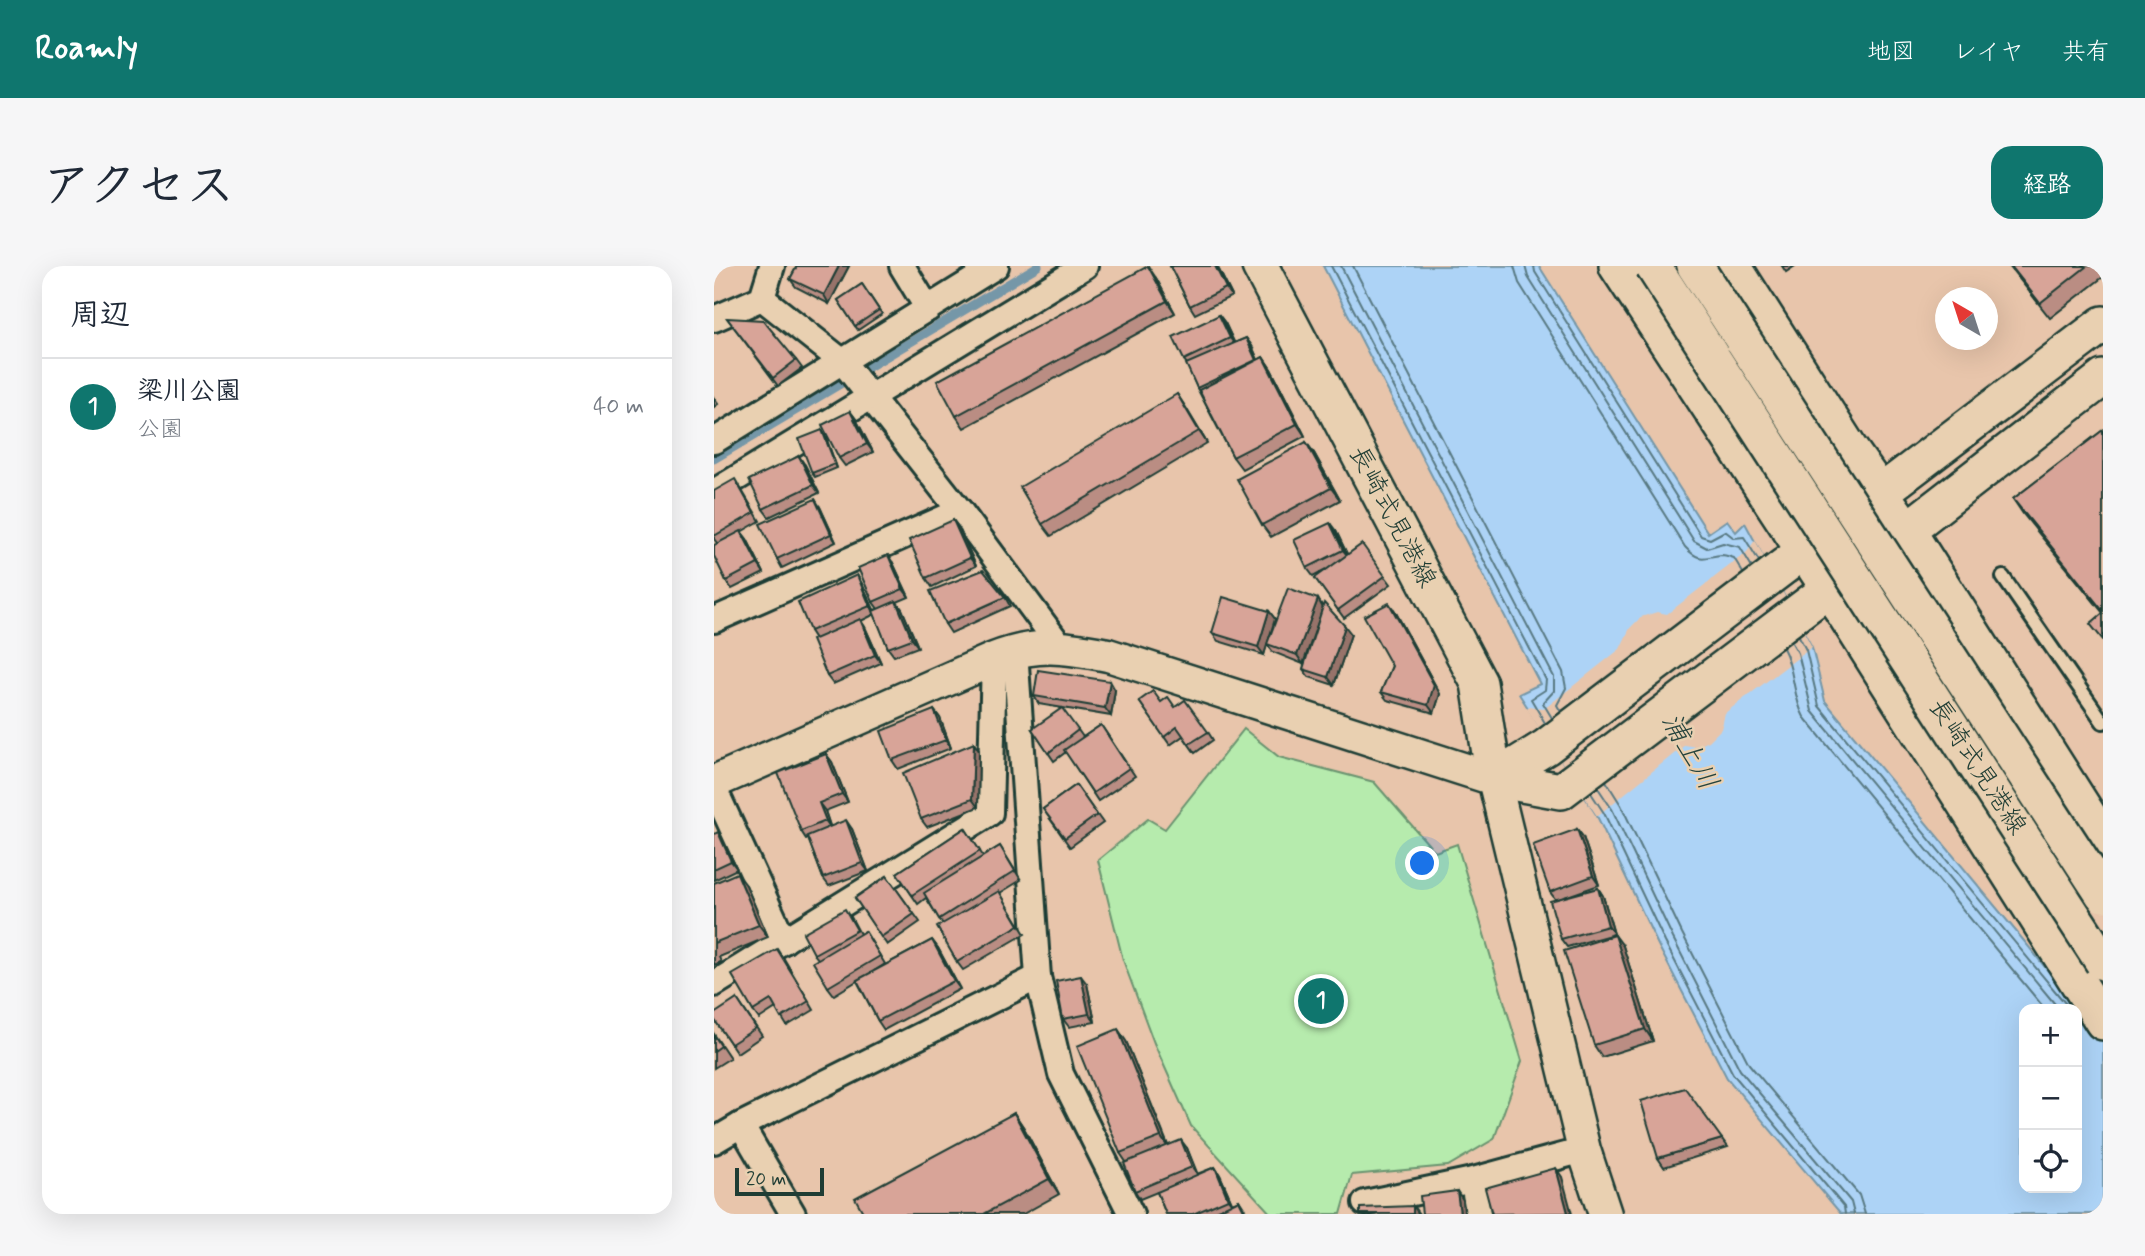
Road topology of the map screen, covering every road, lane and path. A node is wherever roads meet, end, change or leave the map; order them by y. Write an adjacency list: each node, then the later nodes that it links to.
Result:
1 (772, 266): 10 (street)
2 (902, 266): 11 (street)
3 (996, 266): 11 (street)
4 (1085, 266): 16 (street)
5 (1260, 266): 29 (main road, 長崎式見港線)
6 (1617, 266): 22 (main road)
7 (1653, 266): 35 (main road, 長崎式見港線, bridge)
8 (1696, 266): 33 (main road, 長崎式見港線, bridge)
9 (1733, 266): 19 (main road)
10 (762, 298): 12 (street); 14 (street)
11 (928, 309): 14 (street)
12 (714, 319)
13 (2103, 324): 19 (main road)
14 (843, 362): 16 (street); 17 (street)
15 (2103, 378): 21 (main road)
16 (869, 398): 18 (street); 20 (street)
17 (714, 441)
18 (714, 492)
19 (1881, 493): 21 (main road); 22 (main road)
20 (960, 511): 25 (street); 26 (street)
21 (1907, 530): 24 (main road); 32 (main road)
22 (1803, 552): 24 (main road); 29 (main road)
23 (2003, 577): 28 (lane)
24 (1816, 600): 29 (main road); 38 (main road)
25 (714, 620)
26 (1059, 646): 27 (street); 29 (street)
27 (1004, 655): 30 (street); 34 (street); 36 (street)
28 (2103, 722)
29 (1494, 779): 41 (street)
30 (714, 782)
31 (714, 788): 34 (street)
32 (2103, 839)
33 (2103, 894)
34 (784, 941): 37 (street)
35 (2103, 962)
36 (1038, 977): 39 (street); 45 (street)
37 (714, 984)
38 (2103, 1022)
39 (741, 1125): 40 (street); 44 (street)
40 (714, 1141)
41 (1584, 1150): 42 (street); 47 (street)
42 (1472, 1180): 43 (street); 46 (street)
43 (1366, 1203)
44 (793, 1214)
45 (1130, 1214)
46 (1478, 1214)
47 (1605, 1214)

